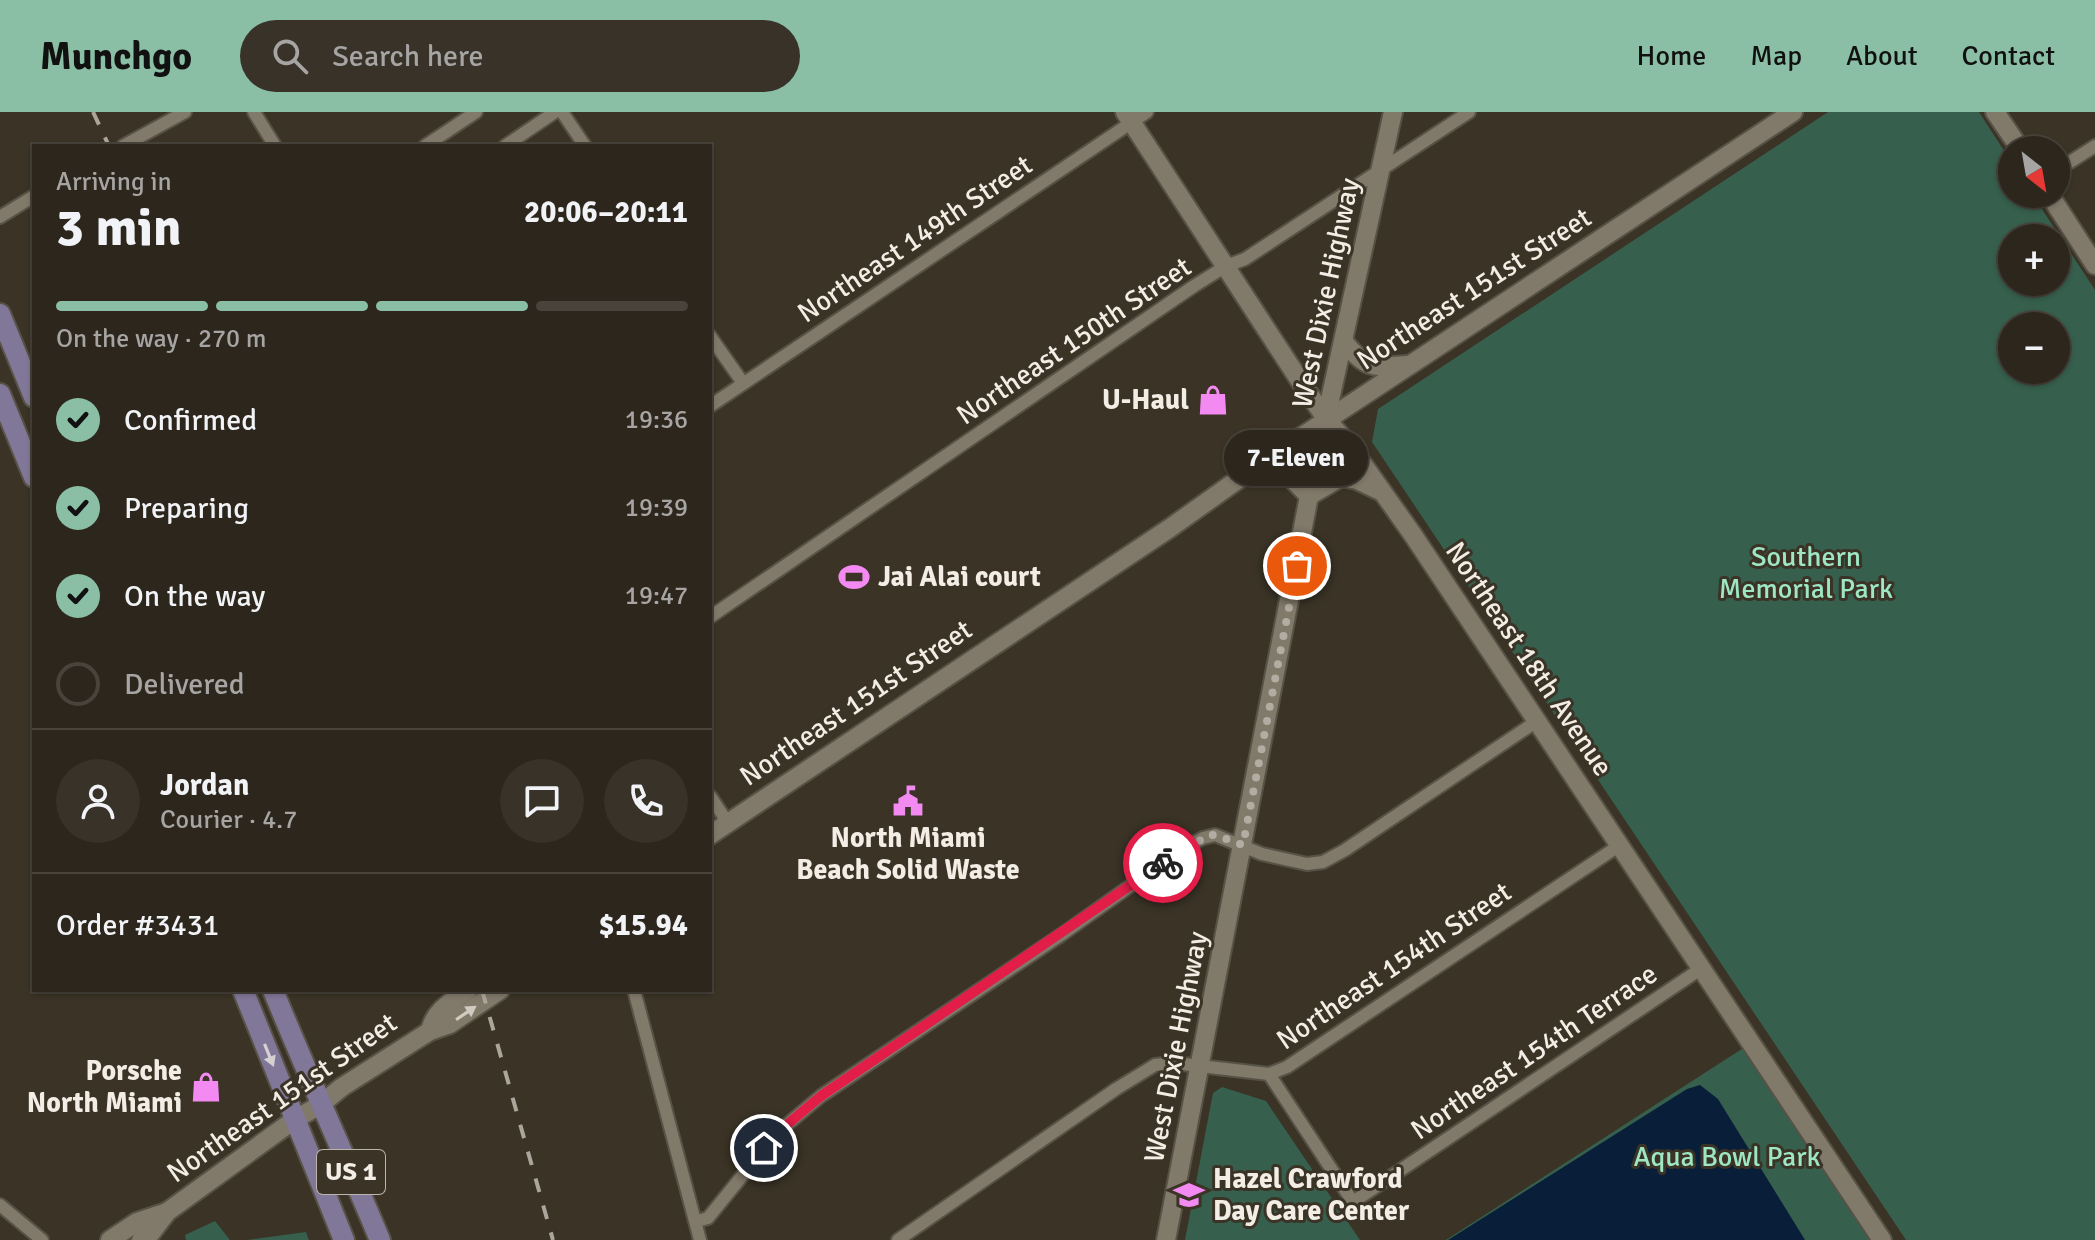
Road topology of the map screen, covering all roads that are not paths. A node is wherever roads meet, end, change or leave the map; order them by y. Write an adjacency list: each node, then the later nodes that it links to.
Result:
1 (185, 112): 12 (street)
2 (254, 112): 13 (street)
3 (476, 112): 14 (street)
4 (555, 112): 15 (street)
5 (562, 112): 16 (street)
6 (1393, 112): 19 (street, West Dixie Highway)
7 (1469, 112): 19 (street, Northeast 150th Street)
8 (1793, 112): 28 (street, Northeast 151st Street)
9 (1995, 112): 11 (street)
10 (1135, 115): 24 (street, Northeast 18th Avenue); 29 (street, Northeast 149th Street)
11 (2011, 136)
12 (127, 144)
13 (274, 144)
14 (428, 144)
15 (508, 144)
16 (584, 144)
17 (2095, 146): 18 (street)
18 (2070, 162)
19 (1381, 170): 24 (street, Northeast 150th Street); 27 (street, West Dixie Highway)
20 (32, 197): 22 (street)
21 (2058, 208): 23 (street)
22 (0, 217)
23 (2095, 265)
24 (1226, 266): 33 (street, Northeast 18th Avenue); 39 (street, Northeast 150th Street)
25 (0, 314): 30 (main road)
26 (712, 339): 29 (street)
27 (1344, 342): 28 (street); 33 (street, West Dixie Highway)
28 (1410, 364): 33 (street, Northeast 151st Street)
29 (743, 383): 32 (street, Northeast 149th Street)
30 (32, 392)
31 (1, 397): 34 (main road); 36 (main road)
32 (712, 405)
33 (1327, 420): 35 (street, Northeast 151st Street); 37 (street, Northeast 18th Avenue); 38 (street, West Dixie Highway)
34 (32, 437)
35 (1257, 466): 38 (street); 42 (street, Northeast 151st Street)
36 (32, 469)
37 (1383, 493): 38 (street); 40 (street, Northeast 18th Avenue)
38 (1309, 496): 44 (street, West Dixie Highway)
39 (712, 616)
40 (1537, 721): 44 (street); 45 (street, Northeast 18th Avenue)
41 (712, 799): 42 (street)
42 (728, 823): 43 (street, Northeast 151st Street)
43 (712, 834)
44 (1243, 845): 53 (street, West Dixie Highway); 59 (street)
45 (1620, 845): 46 (street, Northeast 18th Avenue); 54 (street, Northeast 154th Street)
46 (1702, 968): 54 (street, Northeast 154th Terrace); 68 (street, Northeast 18th Avenue)
47 (244, 992): 56 (main road, US 1, one-way to 56)
48 (274, 992): 55 (main road, US 1)
49 (465, 992): 52 (street, Northeast 151st Street)
50 (497, 992): 52 (street, Northeast 151st Street, one-way to 50)
51 (635, 992): 59 (street)
52 (430, 1031): 55 (street, Northeast 151st Street)
53 (1199, 1065): 54 (street, Northeast 154th Street); 66 (street, Northeast 154th Street); 67 (street, West Dixie Highway)
54 (1269, 1074)
55 (320, 1105): 56 (street, Northeast 151st Street); 64 (main road, US 1)
56 (294, 1120): 58 (street, Northeast 151st Street); 63 (main road, US 1)
57 (0, 1205): 60 (street)
58 (167, 1212): 61 (street, Northeast 151st Street); 62 (street, Northeast 151st Street)
59 (697, 1221): 65 (street)
60 (42, 1240)
61 (110, 1240)
62 (141, 1240)
63 (344, 1240)
64 (380, 1240)
65 (700, 1240)
66 (898, 1240)
67 (1166, 1240)
68 (1882, 1240)

